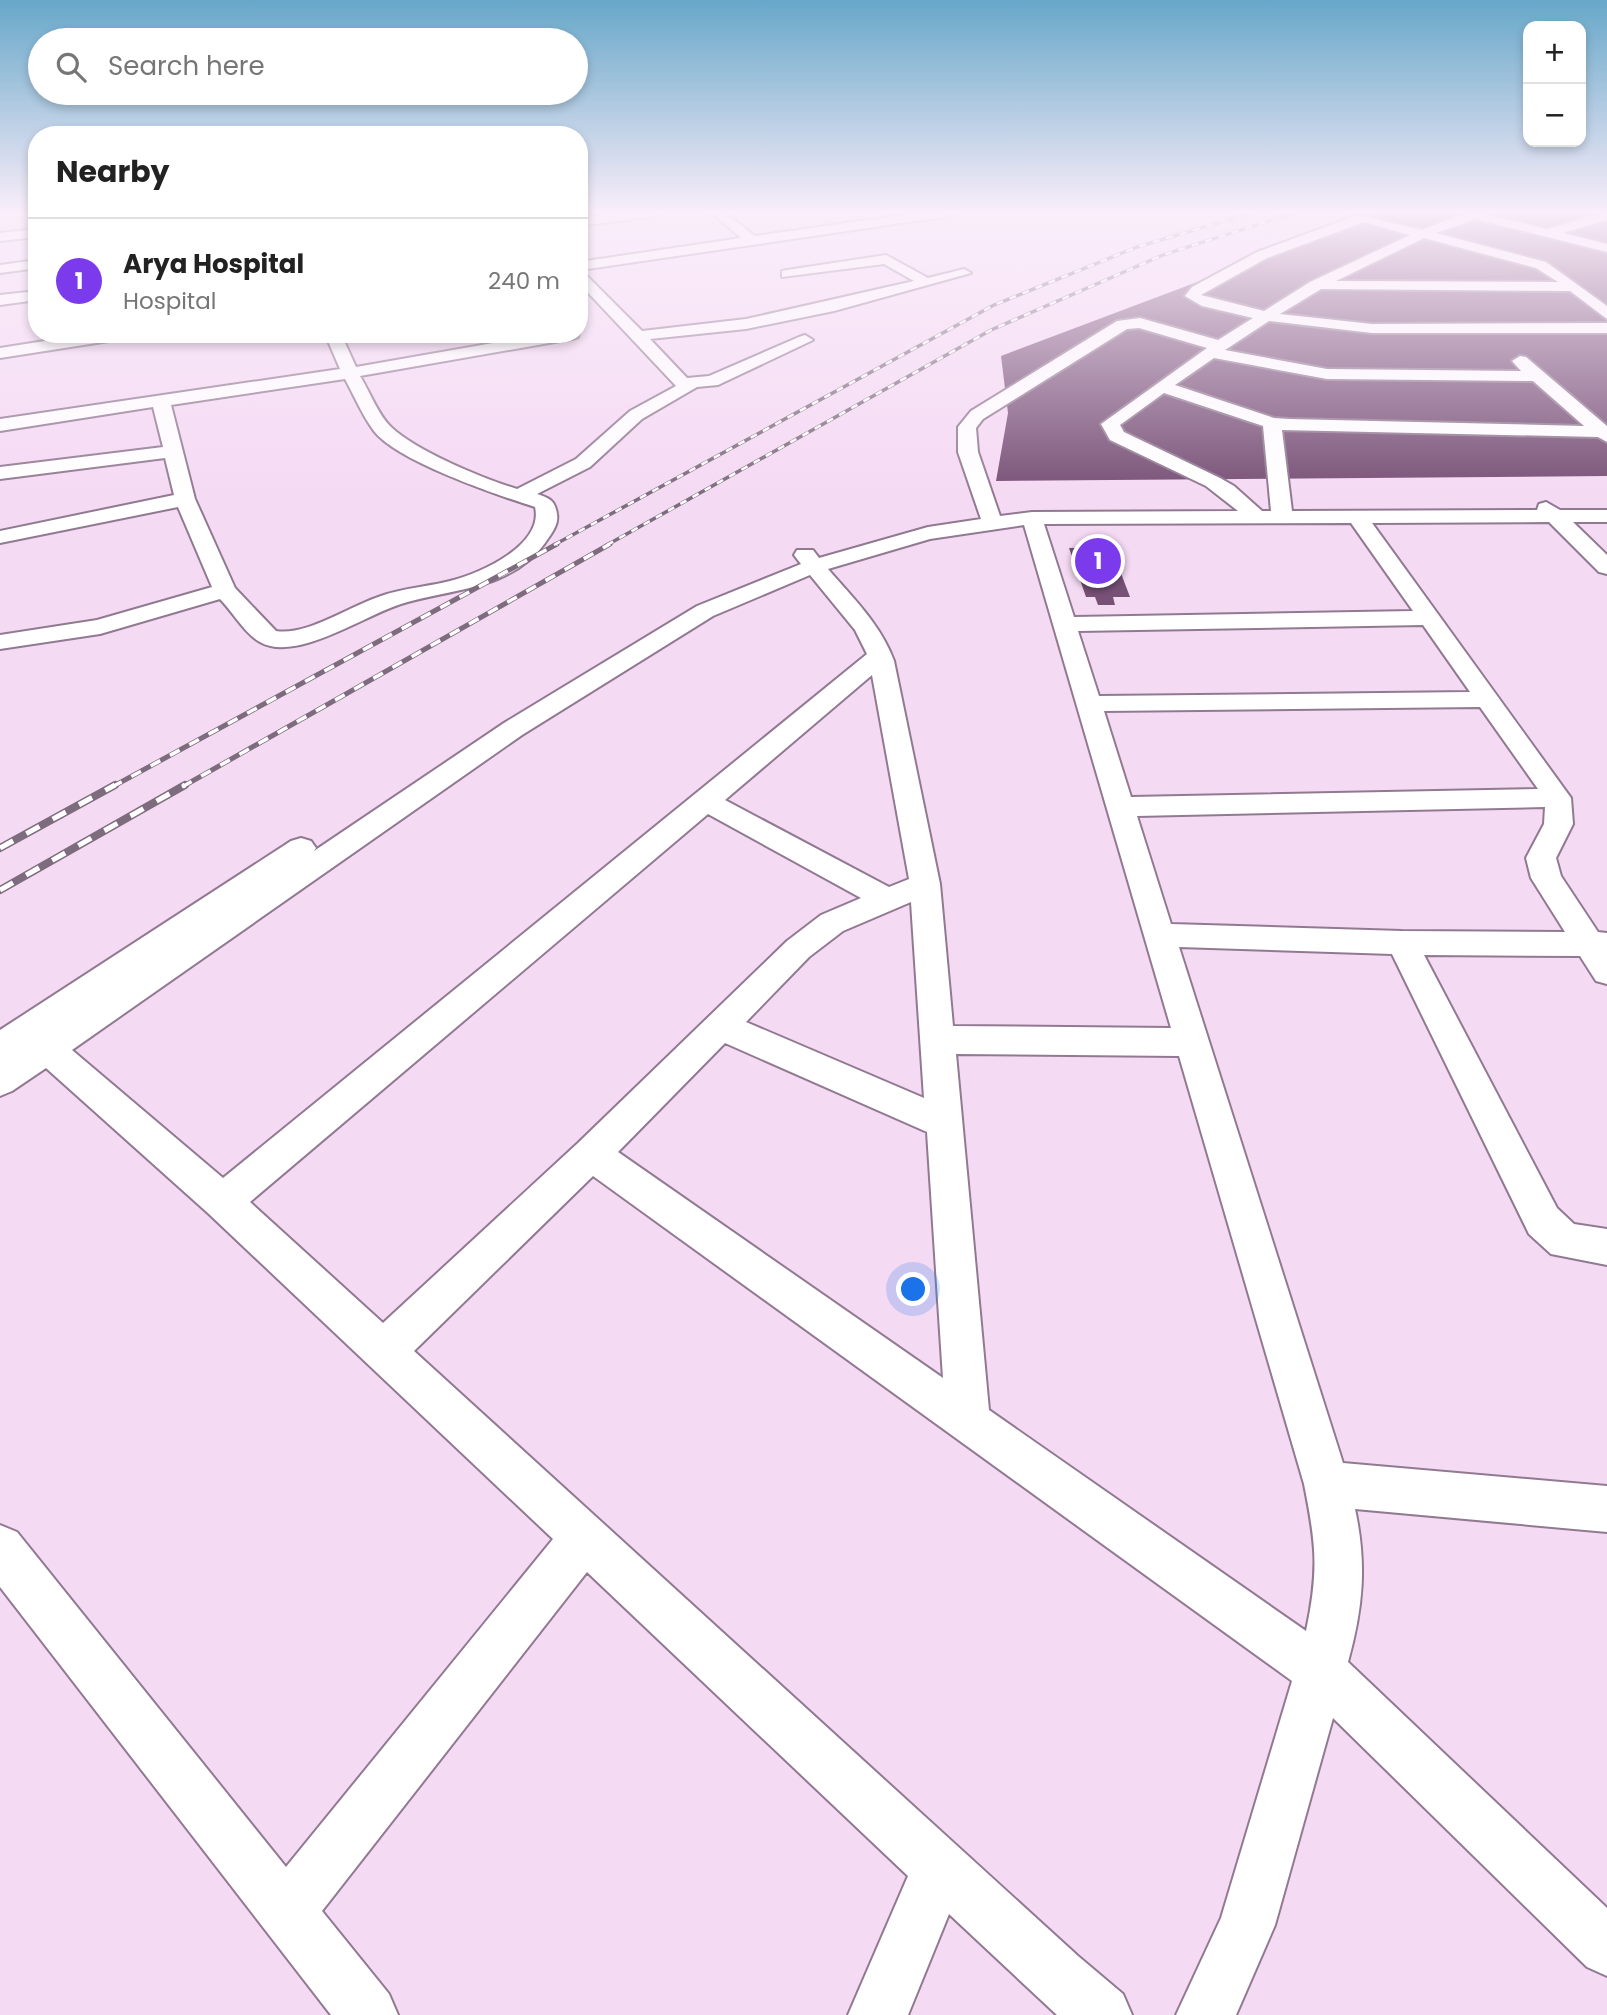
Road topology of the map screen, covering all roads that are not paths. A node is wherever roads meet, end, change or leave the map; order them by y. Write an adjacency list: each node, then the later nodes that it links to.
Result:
1 (609, 306): 9 (street)
2 (834, 306): 9 (street)
3 (1223, 306): 6 (street)
4 (1280, 306): 6 (street)
5 (1589, 306): 7 (street)
6 (1263, 317): 8 (street); 15 (street)
7 (1605, 326): 8 (street)
8 (1489, 329): 18 (street)
9 (631, 330): 10 (street); 19 (street)
10 (591, 331)
11 (805, 341): 19 (street)
12 (64, 343): 16 (street)
13 (337, 343): 17 (street)
14 (518, 343): 17 (street)
15 (1214, 349): 18 (street); 20 (street); 33 (street)
16 (0, 353)
17 (349, 371): 21 (street); 27 (street)
18 (1534, 376): 24 (street)
19 (690, 385): 27 (street)
20 (1162, 387): 22 (street); 31 (street)
21 (160, 402): 23 (street); 25 (street)
22 (1272, 423): 24 (street); 32 (street)
23 (0, 425)
24 (1605, 434)
25 (175, 452): 26 (street); 28 (street)
26 (0, 473)
27 (520, 495): 40 (street)
28 (185, 499): 37 (street); 40 (street)
29 (1607, 505): 30 (street)
30 (1549, 511): 32 (street); 34 (street); 36 (street); 39 (street)
31 (1250, 512): 32 (street); 33 (street); 35 (street)
32 (1281, 512): 36 (street)
33 (990, 516): 35 (street); 38 (street)
34 (1607, 516)
35 (1032, 518): 42 (street)
36 (1358, 518): 41 (street)
37 (1, 537)
38 (809, 560): 44 (street); 58 (street)
39 (1607, 568)
40 (225, 590): 43 (street)
41 (1430, 618): 42 (street); 45 (street)
42 (1064, 624): 46 (street)
43 (0, 642)
44 (880, 656): 48 (street); 50 (street)
45 (1489, 699): 46 (street); 47 (street)
46 (1088, 704): 49 (street)
47 (1557, 798): 49 (street); 54 (street)
48 (706, 801): 51 (street); 63 (street)
49 (1119, 807): 52 (street)
50 (925, 884): 51 (street); 57 (street)
51 (887, 899): 56 (street)
52 (1158, 935): 53 (street); 59 (street)
53 (1402, 943): 54 (street); 64 (street)
54 (1598, 944): 55 (street)
55 (1607, 972)
56 (721, 1026): 61 (street); 62 (street)
57 (937, 1040): 59 (street); 61 (street)
58 (25, 1042): 60 (street); 63 (street)
59 (1192, 1042): 67 (street)
60 (0, 1082)
61 (944, 1123): 66 (street)
62 (591, 1154): 65 (street); 66 (street)
63 (223, 1202): 65 (street)
64 (1607, 1247)
65 (383, 1352): 69 (street)
66 (968, 1421): 71 (street)
67 (1327, 1484): 68 (street); 71 (street)
68 (1607, 1509)
69 (584, 1538): 72 (street); 73 (street)
70 (0, 1549): 73 (street)
71 (1321, 1671): 74 (street); 78 (street)
72 (940, 1868): 76 (street); 77 (street)
73 (286, 1912): 75 (street)
74 (1607, 1947)
75 (368, 2015)
76 (878, 2015)
77 (1102, 2015)
78 (1206, 2015)

